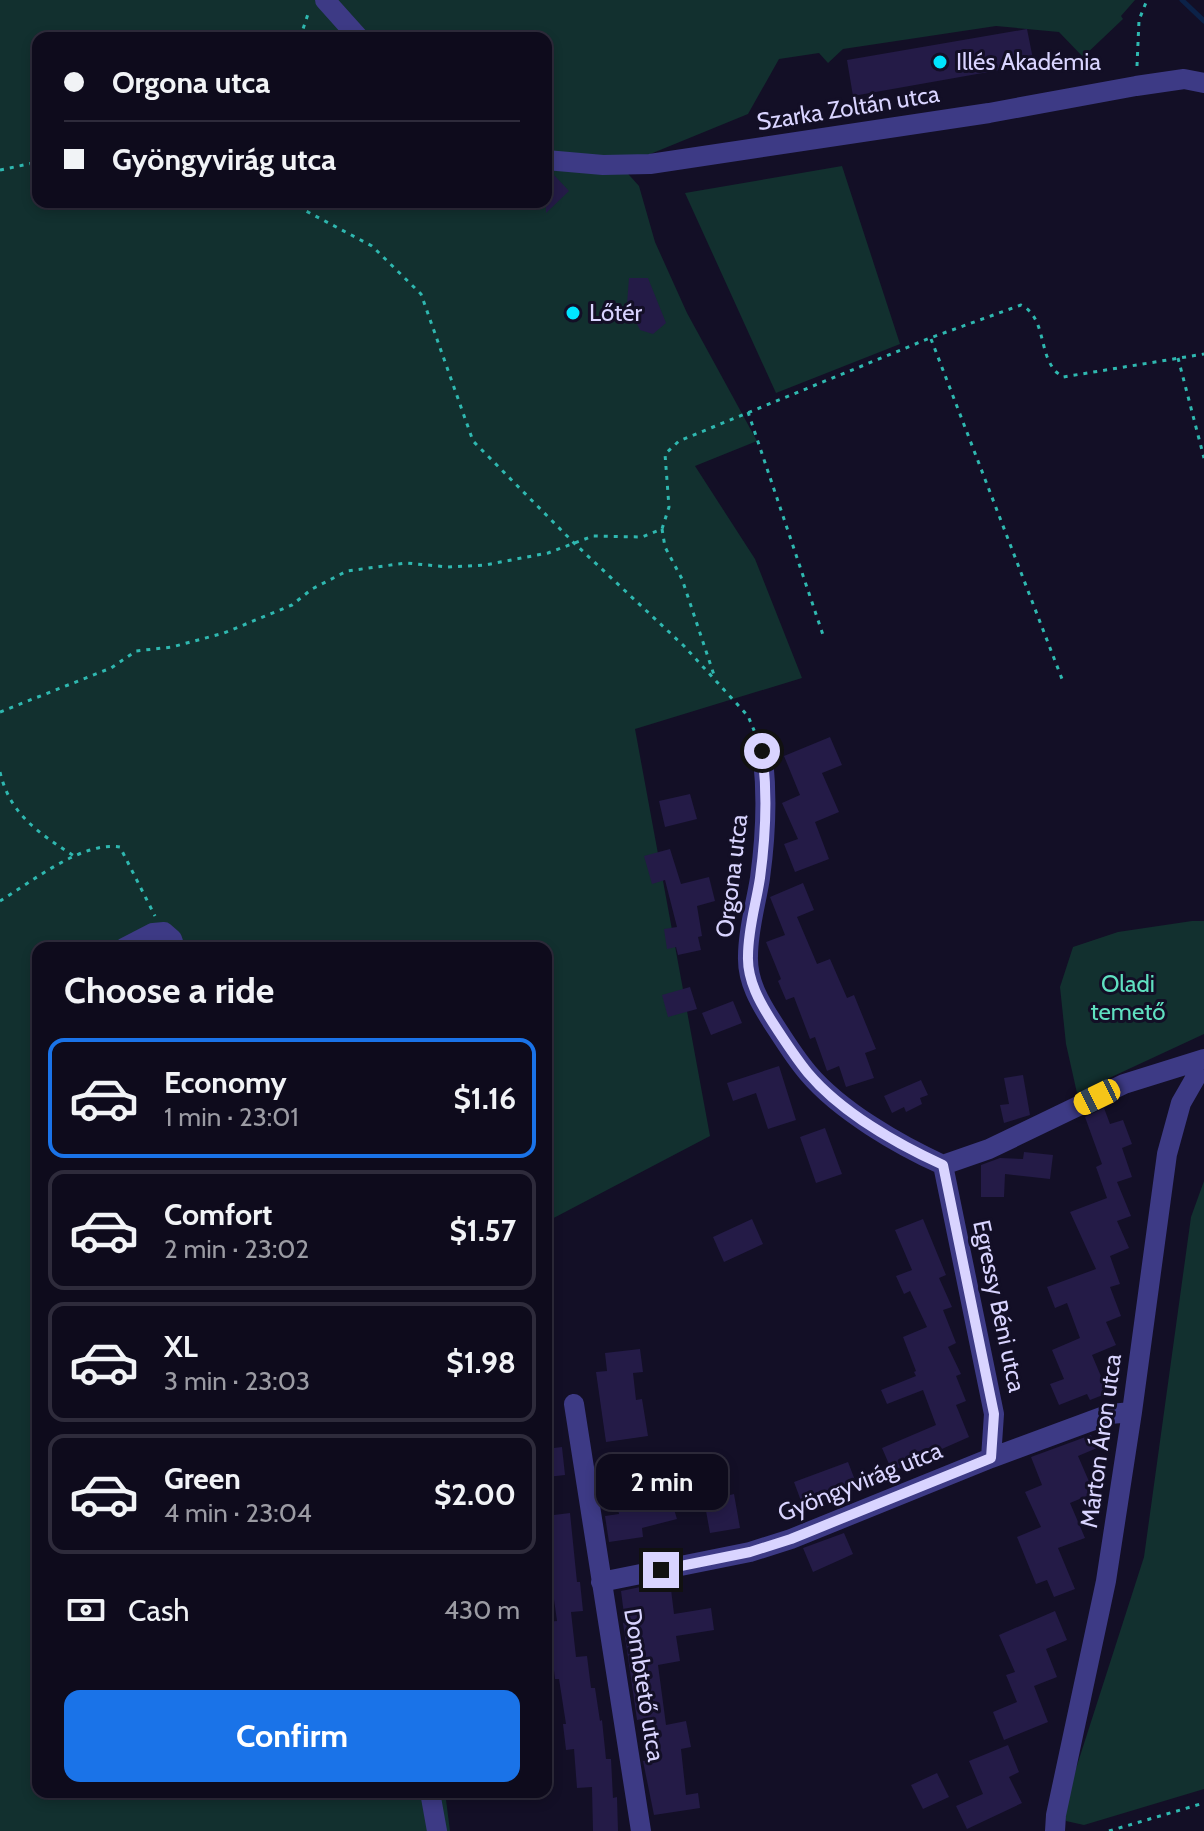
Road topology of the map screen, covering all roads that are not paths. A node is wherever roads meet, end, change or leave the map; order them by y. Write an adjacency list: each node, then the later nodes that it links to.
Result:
1 (325, 0): 2 (street)
2 (354, 32)
3 (1204, 83): 4 (street, Szarka Zoltán utca)
4 (552, 161)
5 (762, 751): 9 (street, Orgona utca)
6 (170, 940): 7 (street)
7 (136, 942)
8 (1204, 1061): 9 (street); 11 (street, Márton Áron utca)
9 (943, 1165): 12 (street, Egressy Béni utca)
10 (574, 1404): 13 (street, Dombtető utca)
11 (1132, 1412): 12 (street, Gyöngyvirág utca); 17 (street, Márton Áron utca)
12 (991, 1458): 13 (street, Gyöngyvirág utca)
13 (601, 1582): 16 (street, Dombtető utca)
14 (431, 1798): 15 (street)
15 (437, 1831)
16 (641, 1831)
17 (1055, 1831)

